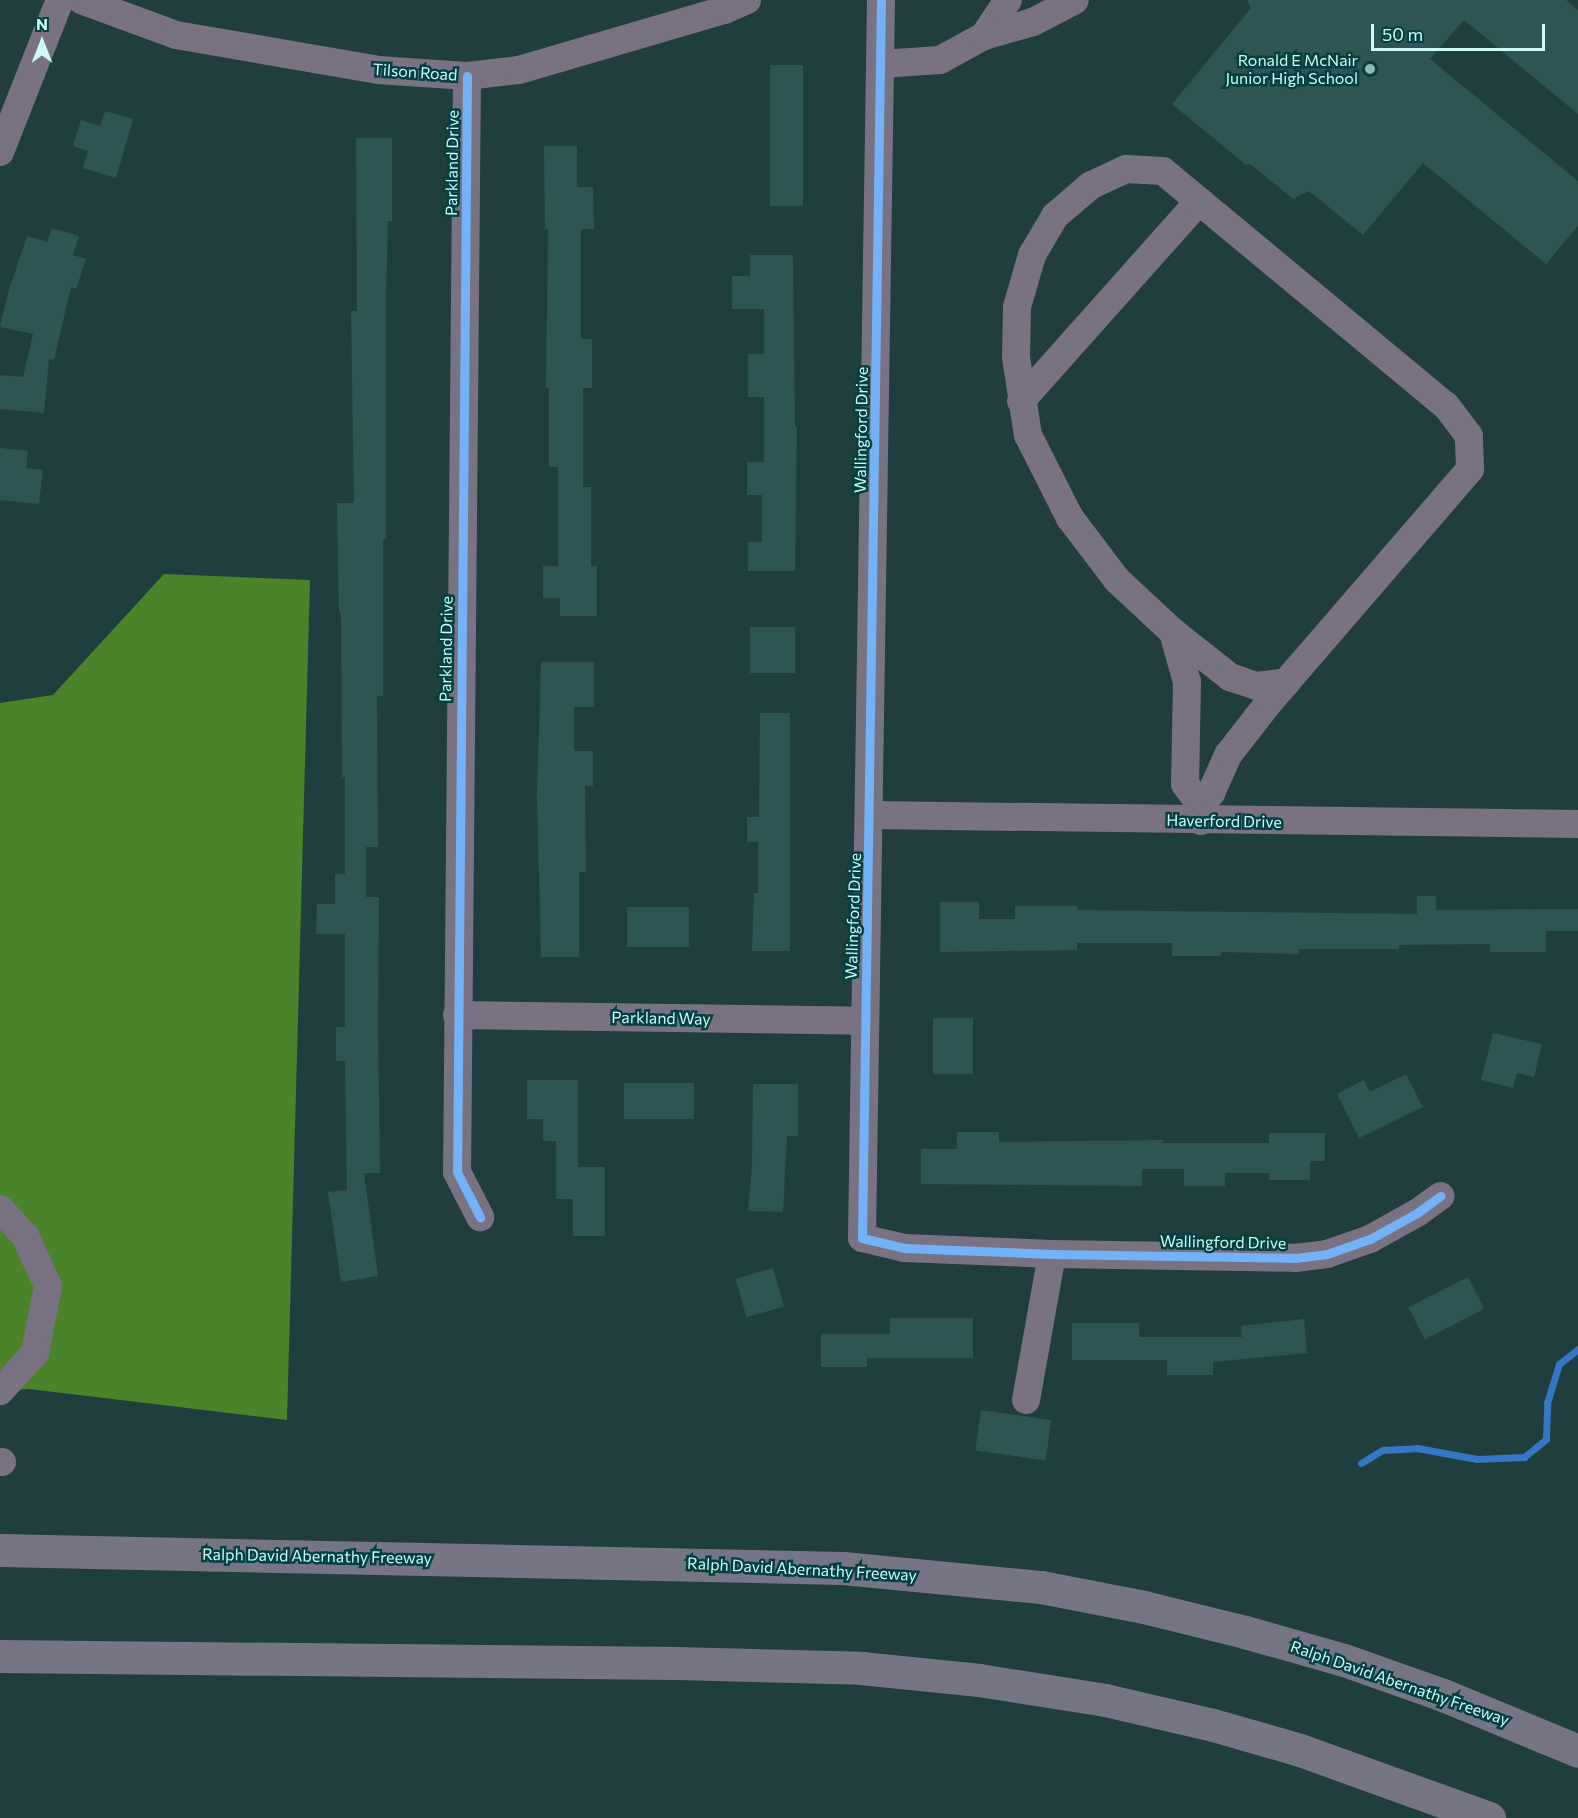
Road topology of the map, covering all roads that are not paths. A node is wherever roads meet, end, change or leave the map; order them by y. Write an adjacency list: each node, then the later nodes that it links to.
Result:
1 (60, 0): 10 (street)
2 (81, 0): 9 (street, Tilson Road)
3 (747, 0): 9 (street, Tilson Road)
4 (881, 0): 8 (street, Wallingford Drive)
5 (1008, 0): 7 (street)
6 (1075, 0): 7 (street)
7 (984, 36): 8 (street)
8 (881, 64): 16 (street, Wallingford Drive)
9 (467, 76): 18 (street, Parkland Drive)
10 (0, 152)
11 (1199, 201): 12 (street); 12 (street); 14 (street)
12 (1021, 401): 13 (street)
13 (1173, 632): 14 (street); 15 (street)
14 (1287, 682): 15 (street)
15 (1201, 813): 16 (street, Haverford Drive); 17 (street, Haverford Drive)
16 (870, 815): 19 (street, Wallingford Drive)
17 (1578, 825)
18 (457, 1015): 19 (street, Parkland Way); 22 (street, Parkland Drive)
19 (865, 1021): 23 (street, Wallingford Drive)
20 (1440, 1196): 23 (street, Wallingford Drive)
21 (0, 1209): 24 (street)
22 (480, 1217)
23 (1052, 1254): 25 (street)
24 (0, 1391)
25 (1026, 1400)
26 (0, 1535): 28 (highway)
27 (0, 1550): 28 (highway, Ralph David Abernathy Freeway)
28 (75, 1551): 30 (highway, Ralph David Abernathy Freeway)
29 (0, 1656): 31 (highway)
30 (1578, 1751)
31 (1489, 1818)

